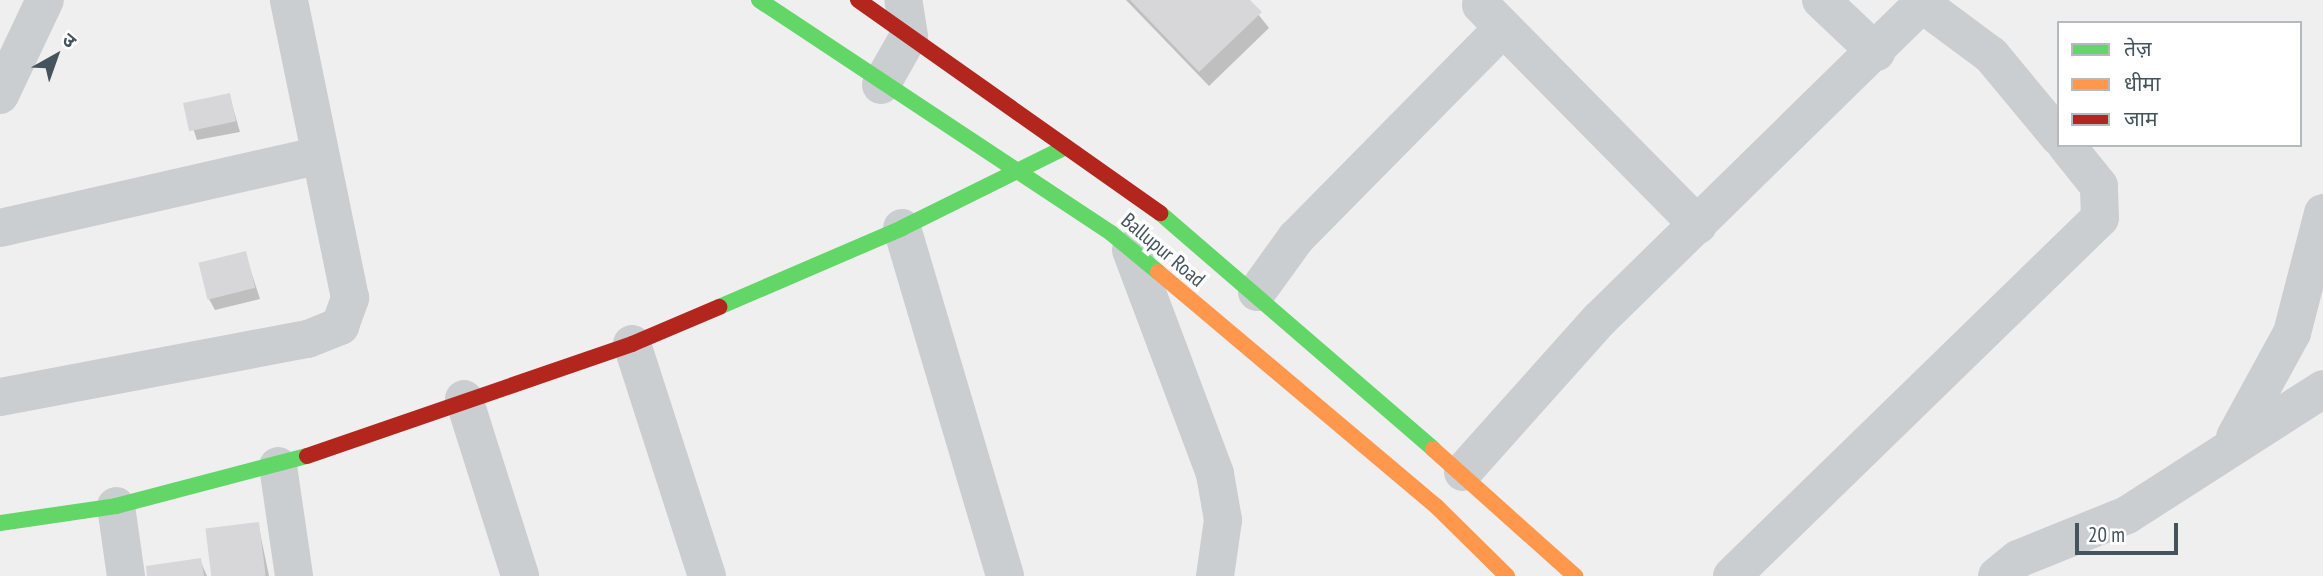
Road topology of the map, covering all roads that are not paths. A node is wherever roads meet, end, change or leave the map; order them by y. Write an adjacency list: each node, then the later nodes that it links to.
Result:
1 (46, 0): 10 (street)
2 (289, 0): 14 (street)
3 (760, 0): 9 (main road, Ballupur Road)
4 (858, 0): 7 (main road, Ballupur Road)
5 (1821, 0): 8 (street)
6 (1924, 2): 8 (street); 11 (street)
7 (906, 18): 9 (street); 12 (main road, Ballupur Road)
8 (1876, 52): 17 (street)
9 (881, 85): 15 (main road, Ballupur Road)
10 (0, 95)
11 (2057, 135)
12 (1066, 147): 15 (main road); 21 (main road, Ballupur Road)
13 (2068, 147): 39 (street)
14 (318, 156): 18 (street); 24 (street)
15 (1021, 170): 19 (main road); 20 (main road, Ballupur Road)
16 (2323, 213): 26 (street)
17 (1698, 225): 21 (street); 28 (street)
18 (0, 228)
19 (902, 228): 22 (main road); 35 (street)
20 (1131, 250): 36 (street); 37 (main road, Ballupur Road)
21 (1257, 292): 28 (main road, Ballupur Road)
22 (632, 344): 25 (main road); 34 (street)
23 (2323, 389): 26 (street)
24 (0, 397)
25 (464, 399): 27 (main road); 33 (street)
26 (2233, 443): 40 (street)
27 (278, 466): 29 (main road); 32 (street)
28 (1463, 471): 38 (main road, Ballupur Road)
29 (116, 506): 30 (main road); 31 (street)
30 (0, 523)
31 (126, 576)
32 (294, 576)
33 (520, 576)
34 (707, 576)
35 (1005, 576)
36 (1215, 576)
37 (1507, 576)
38 (1575, 576)
39 (1732, 576)
40 (1997, 576)

